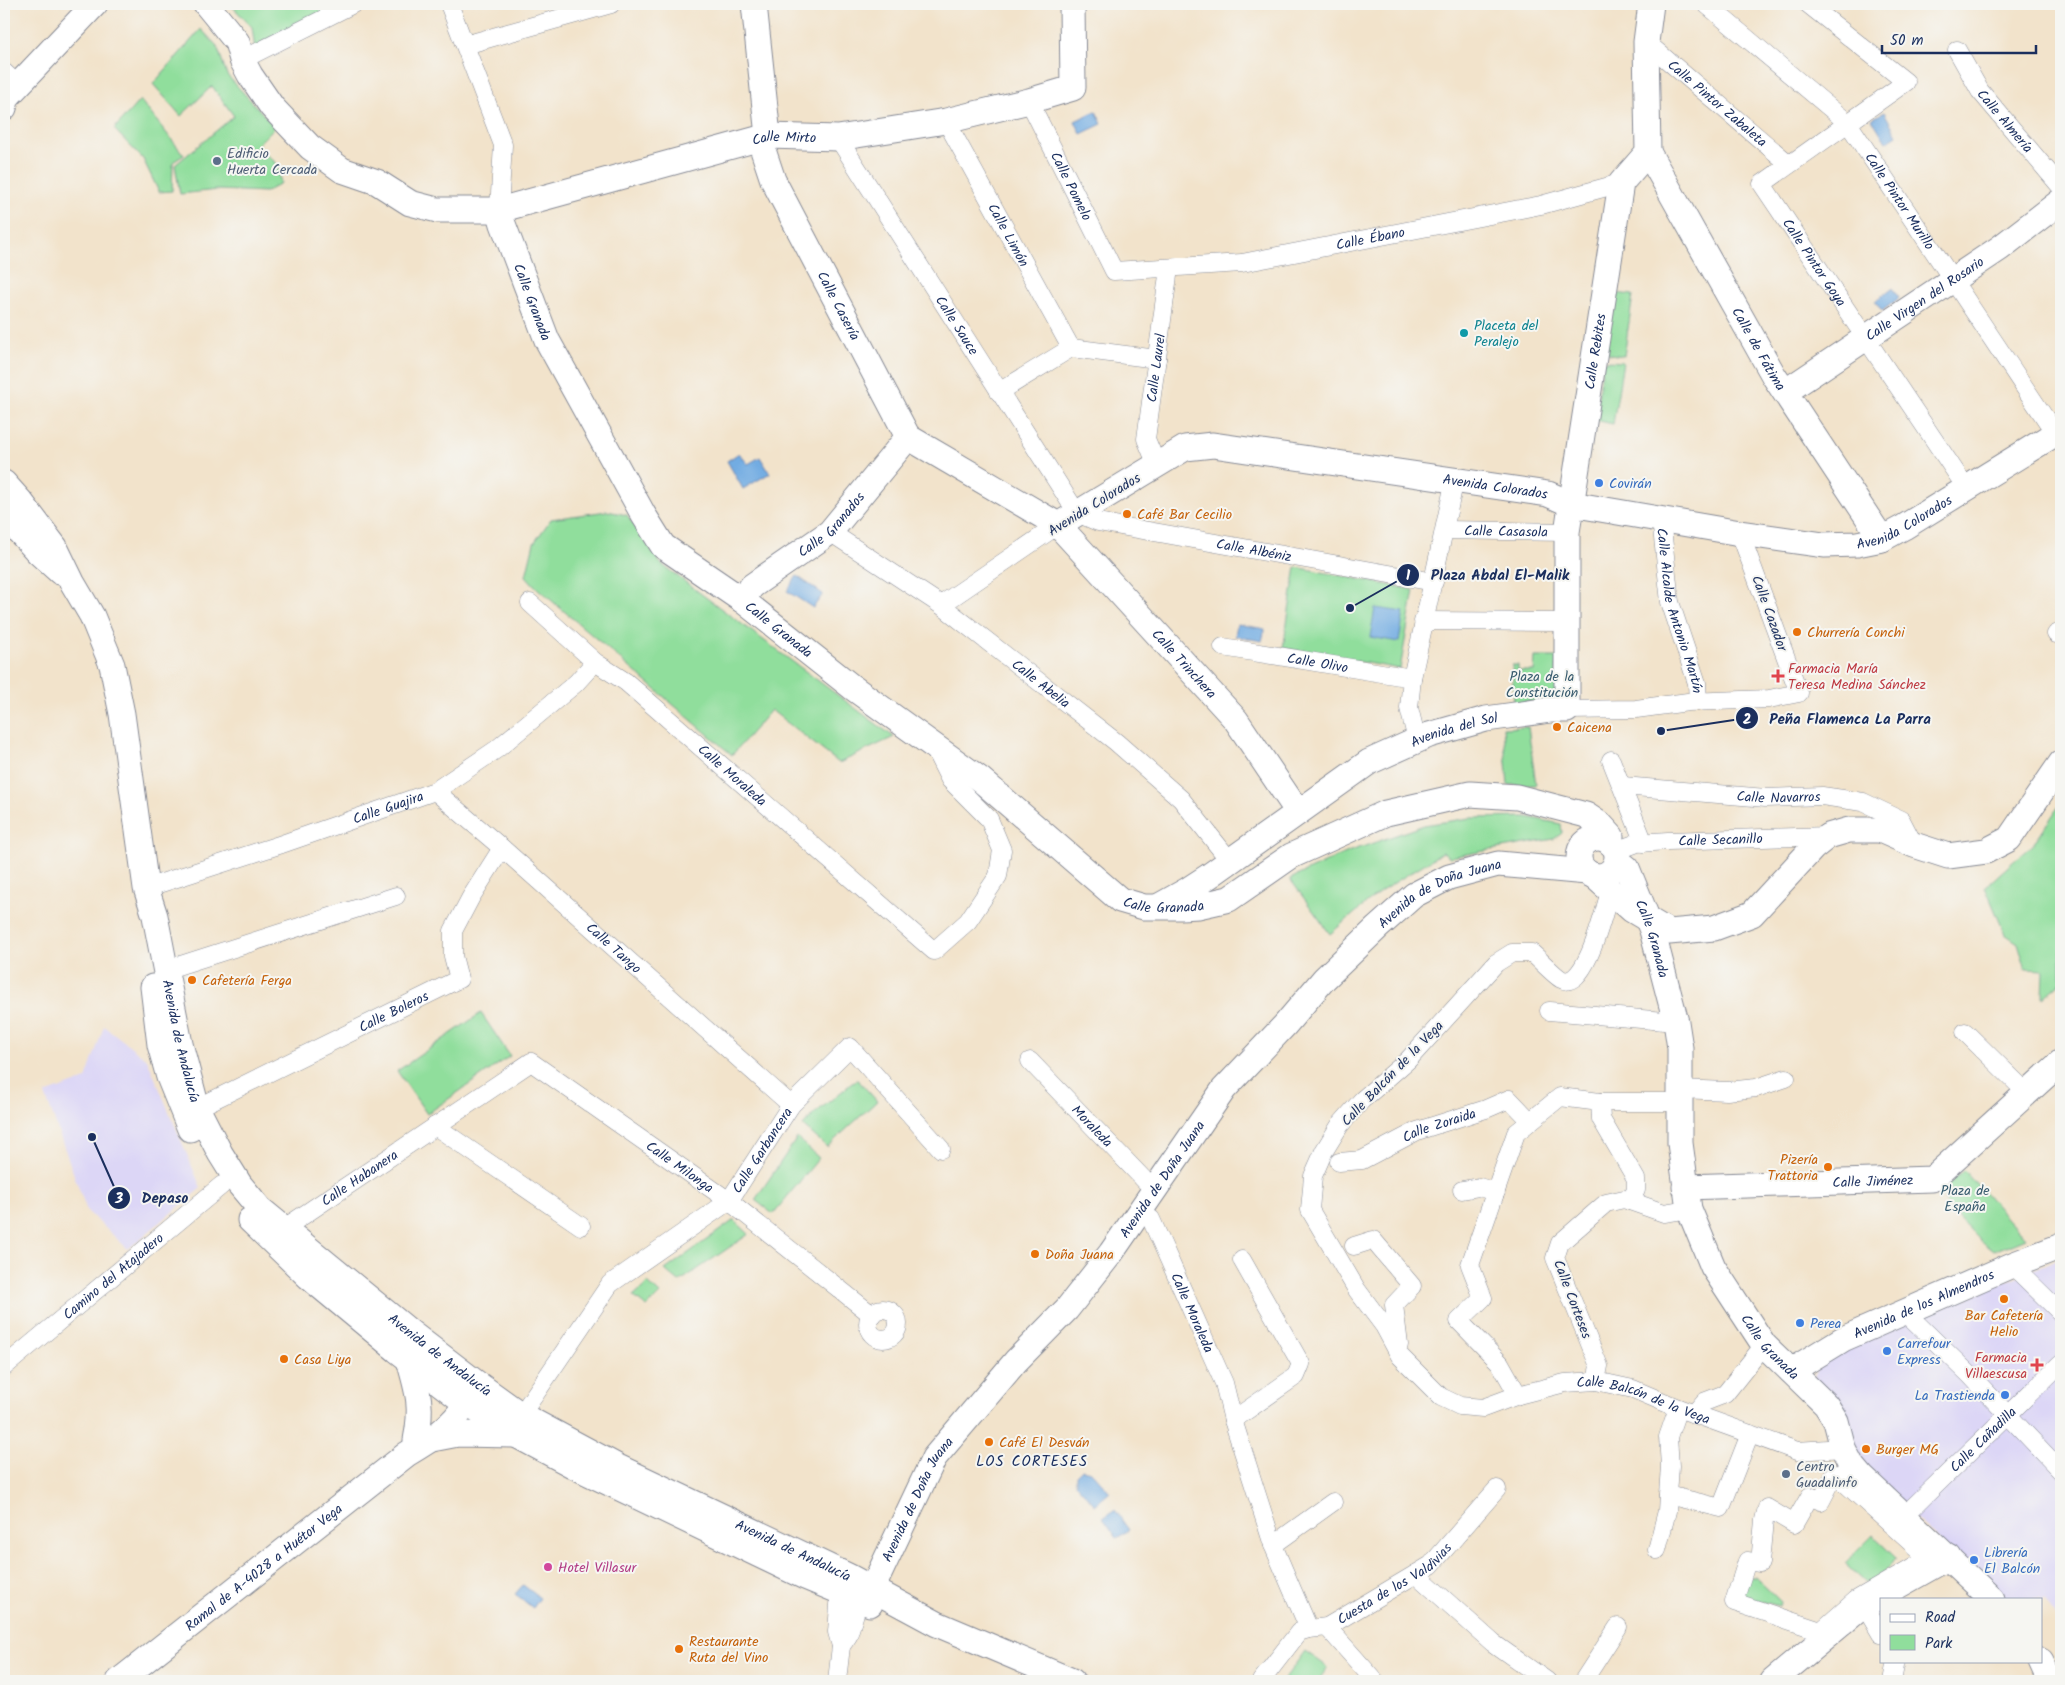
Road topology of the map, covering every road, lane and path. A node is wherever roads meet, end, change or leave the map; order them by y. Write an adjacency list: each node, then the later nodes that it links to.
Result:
1 (95, 4): 15 (street)
2 (206, 4): 14 (street)
3 (354, 4): 14 (street)
4 (449, 4): 12 (street)
5 (612, 4): 12 (street)
6 (754, 4): 20 (street, Calle Casería)
7 (1072, 4): 16 (street, Calle Mirto)
8 (1651, 4): 11 (street)
9 (1706, 4): 19 (street, Calle Pintor Murillo)
10 (1808, 4): 19 (street, Calle Pintor Goya)
11 (1646, 42): 22 (street); 23 (street, Calle Pintor Zabaleta)
12 (465, 45): 27 (street)
13 (1957, 50): 25 (street, Calle Almería)
14 (242, 60): 27 (street)
15 (11, 78): 17 (street)
16 (1029, 101): 18 (street, Calle Mirto); 29 (street, Calle Pomelo)
17 (4, 108)
18 (946, 121): 21 (street, Calle Mirto); 32 (street, Calle Limón)
19 (1848, 123): 23 (street, Calle Pintor Goya); 30 (street, Calle Pintor Murillo)
20 (768, 136): 21 (street, Calle Mirto); 27 (street, Calle Mirto); 37 (street, Calle Casería)
21 (838, 138): 34 (street, Calle Sauce)
22 (1648, 152): 24 (street); 35 (street, Calle de Fátima)
23 (1789, 164): 31 (street, Calle Pintor Goya)
24 (1621, 184): 28 (street, Calle Ébano); 42 (street, Calle Rebites)
25 (2061, 187)
26 (2061, 201): 30 (street, Calle Virgen del Rosario)
27 (499, 210): 53 (street, Calle Granada)
28 (1169, 268): 29 (street, Calle Ébano); 33 (street, Calle Laurel)
29 (1114, 271)
30 (1953, 280): 31 (street, Calle Virgen del Rosario); 36 (street, Calle Pintor Murillo)
31 (1866, 338): 35 (street, Calle Virgen del Rosario); 41 (street, Calle Pintor Goya)
32 (1071, 348): 33 (street); 34 (street)
33 (1157, 359): 38 (street, Calle Laurel)
34 (999, 392): 44 (street, Calle Sauce)
35 (1785, 392): 50 (street, Calle de Fátima)
36 (2058, 432): 41 (street, Avenida Colorados)
37 (908, 436): 44 (street); 47 (street, Calle Granados)
38 (1157, 465): 39 (street, Avenida Colorados); 44 (street, Avenida Colorados)
39 (1455, 479): 42 (street, Avenida Colorados); 46 (street)
40 (4, 483): 51 (street)
41 (1967, 489): 50 (street, Avenida Colorados)
42 (1571, 504): 45 (street, Avenida Colorados); 48 (street, Calle Rebites)
43 (4, 515): 51 (street)
44 (1068, 519): 52 (street, Calle Albéniz); 55 (street, Avenida Colorados); 71 (street, Calle Trinchera)
45 (1661, 519): 49 (street, Avenida Colorados); 62 (street, Calle Alcalde Antonio Martín)
46 (1446, 530): 48 (street, Calle Casasola); 52 (street)
47 (830, 532): 53 (street, Calle Granados); 55 (street, Calle Abelia)
48 (1568, 532): 57 (street, Calle Rebites)
49 (1740, 534): 50 (street, Avenida Colorados); 61 (street, Calle Cazador)
50 (1882, 539)
51 (72, 582): 79 (street, Avenida de Andalucía)
52 (1434, 582): 56 (street)
53 (742, 600): 65 (street, Calle Granada)
54 (530, 603): 59 (street, Calle Moraleda)
55 (941, 605): 77 (street, Calle Abelia)
56 (1423, 621): 57 (street); 60 (street)
57 (1567, 622): 63 (street, Calle Rebites)
58 (1223, 647): 60 (street, Calle Olivo)
59 (595, 662): 65 (street, Calle Moraleda); 69 (street, Calle Guajira)
60 (1412, 678): 64 (street)
61 (1799, 693): 62 (street, Avenida del Sol)
62 (1698, 702): 63 (street, Avenida del Sol)
63 (1567, 710): 64 (street, Avenida del Sol)
64 (1417, 740): 71 (street, Avenida del Sol)
65 (934, 748): 81 (street, Calle Granada)
66 (1611, 760): 68 (street)
67 (2061, 762): 74 (street)
68 (1623, 786): 73 (street); 74 (street, Calle Navarros)
69 (435, 791): 75 (street, Calle Tango); 79 (street, Calle Guajira)
70 (1558, 807): 76 (street, Calle Granada); 78 (street, Calle Granada); 81 (street, Calle Granada)
71 (1298, 812): 77 (street, Avenida del Sol)
72 (1828, 836): 73 (street, Calle Secanillo); 74 (street); 82 (street)
73 (1644, 843): 76 (street, Calle Secanillo)
74 (1914, 845)
75 (502, 848): 95 (street, Calle Tango); 96 (street, Calle Boleros)
76 (1615, 851): 78 (street); 78 (street); 82 (street, Calle Granada)
77 (1230, 861): 81 (street, Avenida del Sol)
78 (1591, 867): 82 (street); 102 (street, Avenida de Doña Juana); 121 (street, Calle Balcón de la Vega)
79 (146, 888): 83 (street, Avenida de Andalucía); 87 (street, Avenida de Andalucía)
80 (396, 896): 83 (street, Avenida de Andalucía)
81 (1155, 907)
82 (1649, 922): 85 (street, Calle Granada)
83 (164, 970): 96 (street, Avenida de Andalucía)
84 (1549, 1011): 85 (street)
85 (1676, 1022): 93 (street, Calle Granada)
86 (1965, 1032): 92 (street)
87 (160, 1045): 96 (street); 101 (street, Avenida de Andalucía)
88 (1030, 1061): 102 (street, Moraleda)
89 (531, 1062): 98 (street, Calle Habanera); 106 (street, Calle Milonga)
90 (2061, 1062): 92 (street, Calle Jiménez)
91 (1786, 1078): 93 (street)
92 (2028, 1094): 105 (street, Calle Jiménez)
93 (1680, 1095): 94 (street); 105 (street, Calle Granada)
94 (1600, 1102): 97 (street); 107 (street)
95 (791, 1105): 99 (street, Calle Garbancera); 106 (street, Calle Garbancera)
96 (198, 1108): 111 (street, Avenida de Andalucía)
97 (1530, 1121): 100 (street, Calle Zoraida); 104 (street)
98 (436, 1126): 109 (street); 111 (street, Calle Habanera)
99 (941, 1148)
100 (1339, 1162)
101 (222, 1185): 110 (street, Avenida de Andalucía); 124 (street, Camino del Atajadero)
102 (1154, 1190): 108 (street, Avenida de Doña Juana)
103 (1462, 1190): 104 (street)
104 (1496, 1192): 127 (street)
105 (1687, 1198): 107 (street, Calle Corteses); 120 (street, Calle Granada)
106 (729, 1200): 119 (street, Calle Milonga); 132 (street, Calle Garbancera)
107 (1630, 1201): 126 (street, Calle Corteses)
108 (1140, 1211): 131 (street, Calle Moraleda); 145 (street, Avenida de Doña Juana)
109 (581, 1226)
110 (258, 1229): 111 (street); 122 (street, Avenida de Andalucía)
111 (283, 1229): 116 (street, Avenida de Andalucía)
112 (1354, 1246): 121 (street)
113 (2061, 1246): 115 (street, Avenida de los Almendros)
114 (1242, 1260): 131 (street)
115 (2012, 1265): 117 (street, Avenida de los Almendros); 118 (street)
116 (334, 1271): 128 (street); 132 (street, Avenida de Andalucía)
117 (1904, 1311): 125 (street, Avenida de los Almendros); 130 (street)
118 (2061, 1313)
119 (872, 1314)
120 (1764, 1346): 125 (street, Calle Granada); 129 (street)
121 (1400, 1356): 127 (street, Calle Balcón de la Vega)
122 (409, 1360): 128 (street, Avenida de Andalucía); 134 (street)
123 (2061, 1363): 130 (street, Calle Cañadilla)
124 (4, 1367)
125 (1791, 1371): 135 (street, Calle Granada)
126 (1596, 1380): 127 (street, Calle Balcón de la Vega); 129 (street, Calle Balcón de la Vega)
127 (1518, 1395)
128 (466, 1403): 132 (street, Avenida de Andalucía); 134 (street, Ramal de A-4028 a Huétor Vega)
129 (1686, 1411): 133 (street, Calle Balcón de la Vega); 139 (street)
130 (2007, 1414): 136 (street); 141 (street, Calle Cañadilla)
131 (1233, 1420): 142 (street, Calle Moraleda)
132 (518, 1425): 134 (street); 137 (street, Avenida de Andalucía)
133 (1750, 1434): 135 (street, Calle Balcón de la Vega); 139 (street)
134 (418, 1444): 157 (street, Ramal de A-4028 a Huétor Vega)
135 (1843, 1448): 141 (street, Calle Granada)
136 (2061, 1471)
137 (635, 1485): 147 (street, Avenida de Andalucía); 147 (street, Avenida de Andalucía)
138 (1497, 1489): 146 (street, Cuesta de los Valdivias)
139 (1668, 1495): 143 (street)
140 (1333, 1502): 142 (street)
141 (1904, 1516): 144 (street, Calle Granada)
142 (1272, 1545): 152 (street, Calle Moraleda)
143 (1657, 1550)
144 (1939, 1558): 144 (street); 148 (street, Calle Granada); 149 (street)
145 (882, 1566): 147 (street, Avenida de Doña Juana); 150 (street, Avenida de Andalucía)
146 (1416, 1574): 151 (street, Cuesta de los Valdivias); 162 (street)
147 (859, 1596): 150 (street, Avenida de Andalucía); 158 (street)
148 (1991, 1598)
149 (1864, 1605): 154 (street); 164 (street)
150 (936, 1624): 159 (street, Avenida de Andalucía)
151 (1327, 1627): 152 (street, Cuesta de los Valdivias); 161 (street)
152 (1309, 1628): 160 (street)
153 (1618, 1628): 163 (street)
154 (1880, 1632)
155 (1896, 1662): 165 (street)
156 (2041, 1662): 166 (street)
157 (119, 1681)
158 (837, 1681)
159 (1072, 1681)
160 (1261, 1681)
161 (1375, 1681)
162 (1547, 1681)
163 (1583, 1681)
164 (1773, 1681)
165 (1892, 1681)
166 (2050, 1681)

